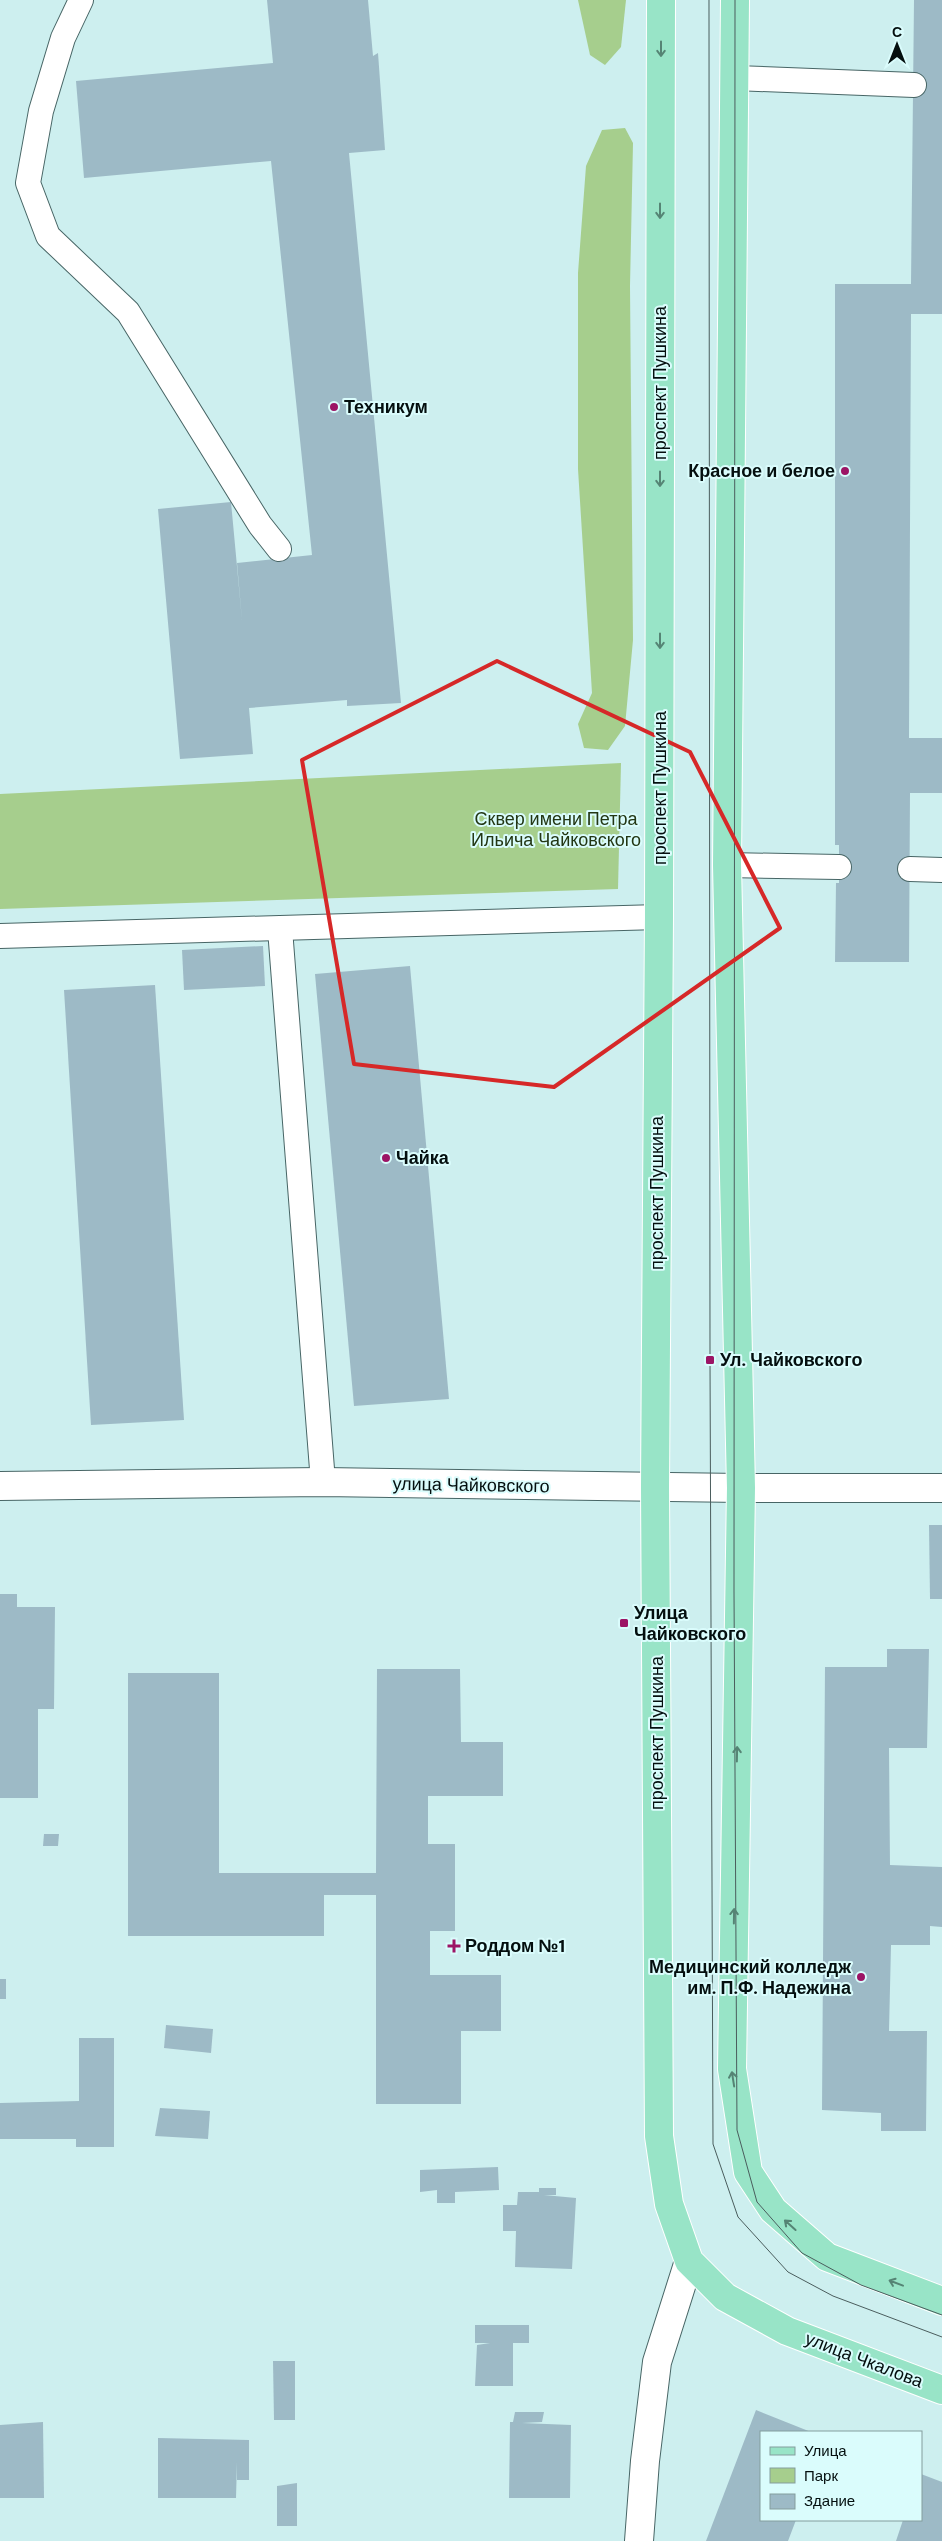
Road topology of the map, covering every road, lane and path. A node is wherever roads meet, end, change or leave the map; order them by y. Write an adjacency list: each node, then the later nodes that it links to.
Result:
1 (81, 0): 6 (lane)
2 (661, 0): 11 (main road, проспект Пушкина, one-way to 11)
3 (735, 0): 4 (main road)
4 (735, 78): 5 (lane); 7 (main road)
5 (914, 84)
6 (279, 549)
7 (727, 865): 8 (lane); 17 (main road)
8 (839, 867)
9 (910, 869): 10 (lane)
10 (942, 870)
11 (660, 917): 12 (lane); 16 (main road, проспект Пушкина)
12 (280, 929): 13 (lane); 14 (lane)
13 (0, 936)
14 (323, 1482): 15 (main road, улица Чайковского); 16 (main road, улица Чайковского)
15 (0, 1486)
16 (655, 1487): 17 (main road, улица Чайковского); 19 (main road, проспект Пушкина)
17 (741, 1488): 18 (main road, улица Чайковского); 20 (main road, one-way to 17)
18 (942, 1488)
19 (689, 2261): 21 (main road, проспект Пушкина); 23 (main road)
20 (942, 2301)
21 (787, 2331): 22 (main road, улица Чкалова)
22 (942, 2390)
23 (639, 2541)

